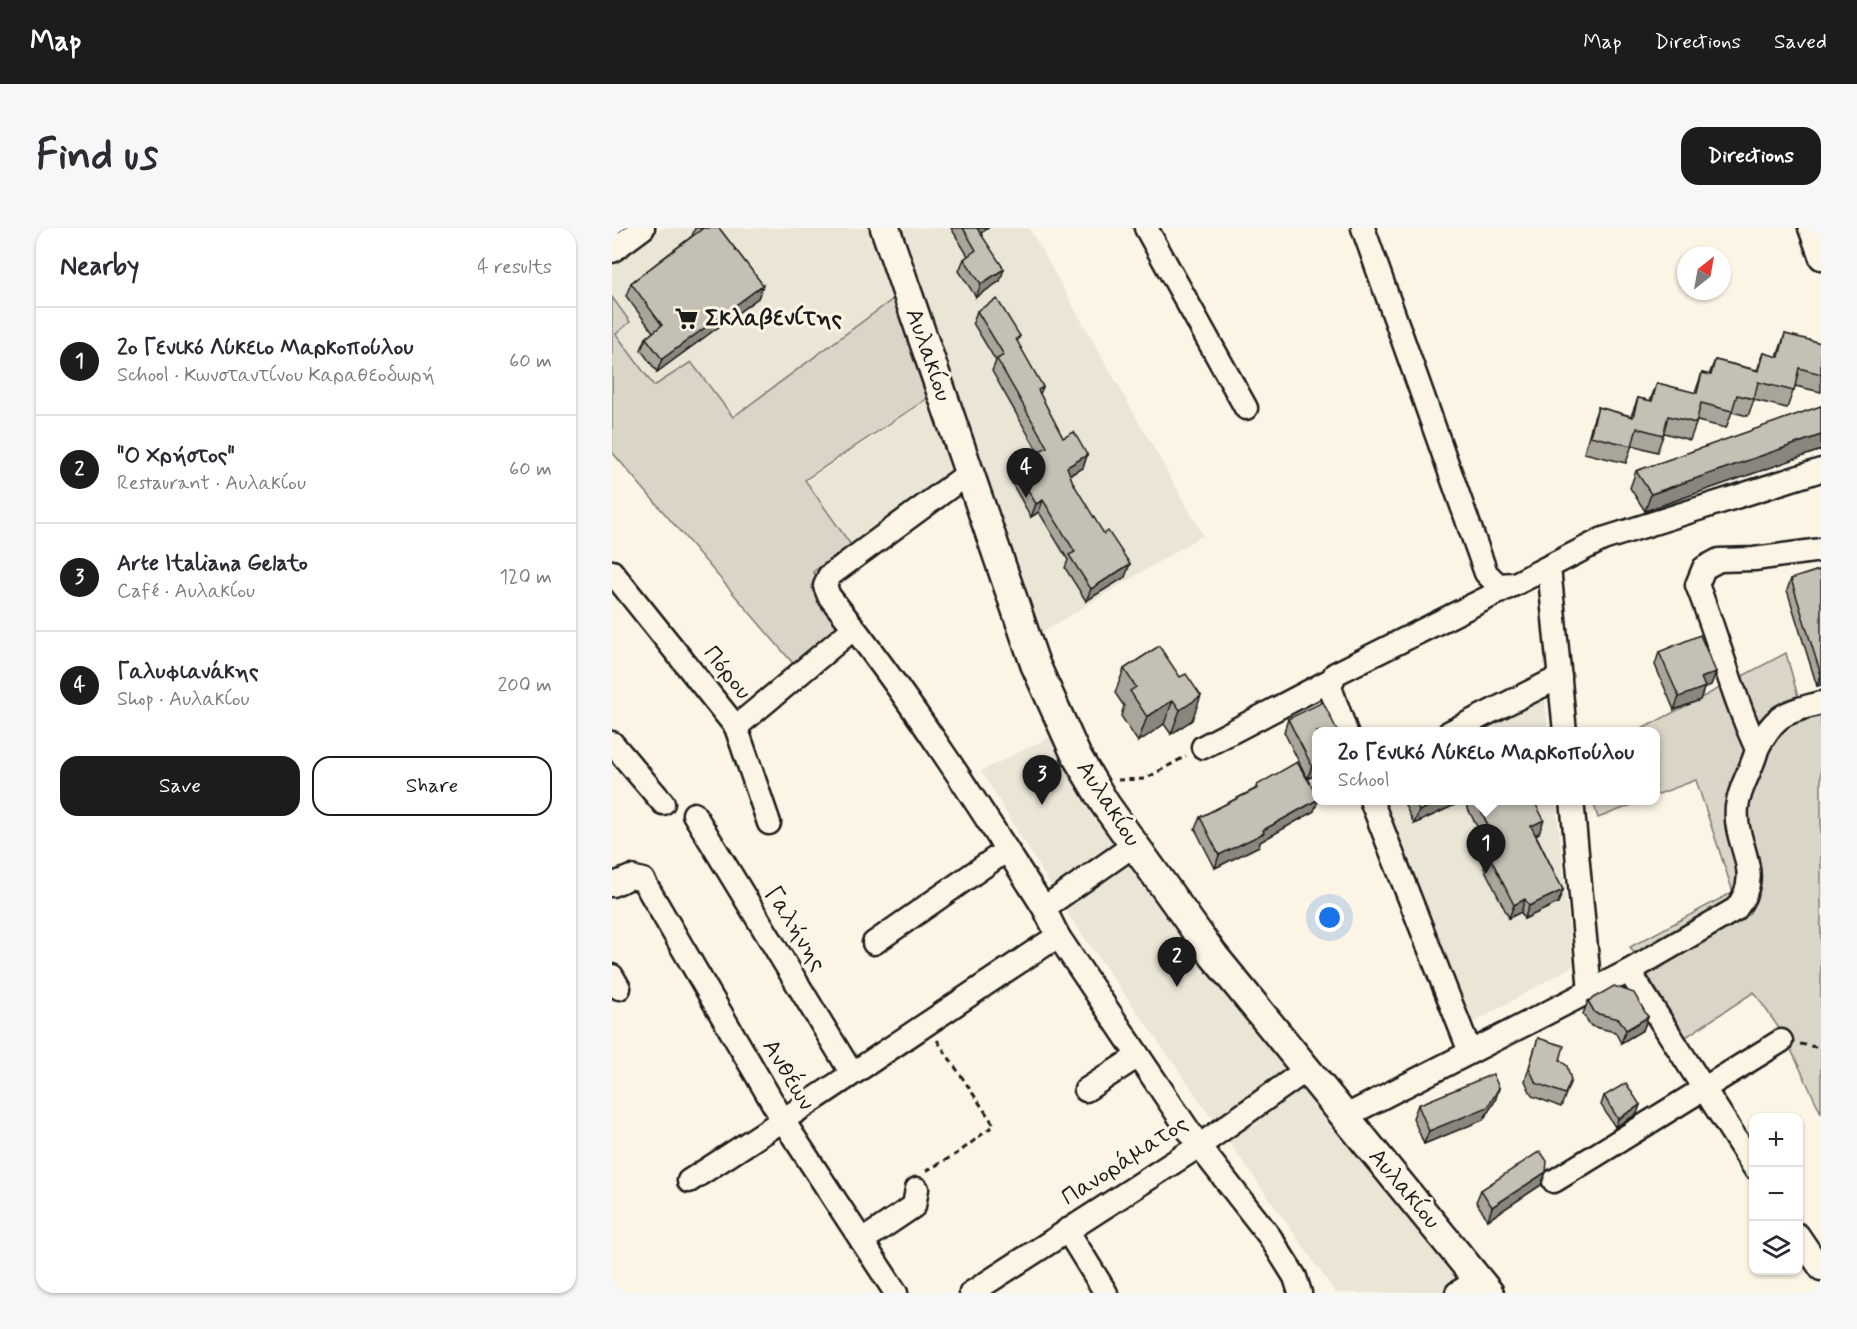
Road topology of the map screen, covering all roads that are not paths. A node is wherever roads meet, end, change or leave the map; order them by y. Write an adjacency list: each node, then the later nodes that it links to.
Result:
1 (643, 228): 5 (street)
2 (885, 228): 8 (main road, Αυλακίου)
3 (1146, 228): 6 (street)
4 (1363, 228): 12 (street)
5 (612, 251)
6 (1246, 408)
7 (1821, 470): 10 (street)
8 (969, 473): 13 (street); 29 (main road, Αυλακίου)
9 (1821, 550): 23 (street)
10 (1549, 567): 12 (street); 14 (street)
11 (612, 572): 17 (street, Πόρου)
12 (1515, 584): 15 (street)
13 (854, 628): 17 (street); 30 (street)
14 (1560, 677): 19 (street); 20 (street)
15 (1331, 680): 18 (street); 22 (street)
16 (1821, 704): 23 (street)
17 (736, 727): 28 (street, Πόρου)
18 (1344, 727)
19 (1460, 727)
20 (1565, 727)
21 (612, 743): 24 (street)
22 (1203, 747)
23 (1757, 749): 35 (street)
24 (663, 803)
25 (1373, 805): 38 (street)
26 (1572, 805): 36 (street)
27 (694, 814): 41 (street, Γαλήνης)
28 (769, 823)
29 (1134, 845): 32 (street); 40 (main road, Αυλακίου)
30 (1007, 850): 32 (street); 34 (street)
31 (612, 885): 45 (street, Ανθέων)
32 (1044, 908): 33 (street)
33 (1058, 936): 39 (street); 41 (street)
34 (874, 943)
35 (1629, 971): 36 (street); 42 (street)
36 (1590, 991): 38 (street)
37 (1781, 1041): 42 (street)
38 (1470, 1052): 44 (street)
39 (1138, 1056): 43 (street); 46 (street)
40 (1306, 1070): 44 (main road, Αυλακίου); 46 (street, Πανοράματος)
41 (851, 1072): 45 (street)
42 (1702, 1088): 47 (street); 49 (street)
43 (1086, 1090)
44 (1344, 1117): 55 (main road, Αυλακίου)
45 (784, 1122): 48 (street); 52 (street, Ανθέων)
46 (1199, 1146): 51 (street, Πανοράματος); 59 (street)
47 (1749, 1159)
48 (689, 1181)
49 (1554, 1181)
50 (917, 1190): 52 (street)
51 (1067, 1230): 57 (street, Πανοράματος); 58 (street)
52 (862, 1241): 56 (street, Ανθέων)
53 (1803, 1242): 54 (street)
54 (1821, 1269)
55 (1475, 1288)
56 (897, 1293)
57 (971, 1293)
58 (1106, 1293)
59 (1300, 1293)

